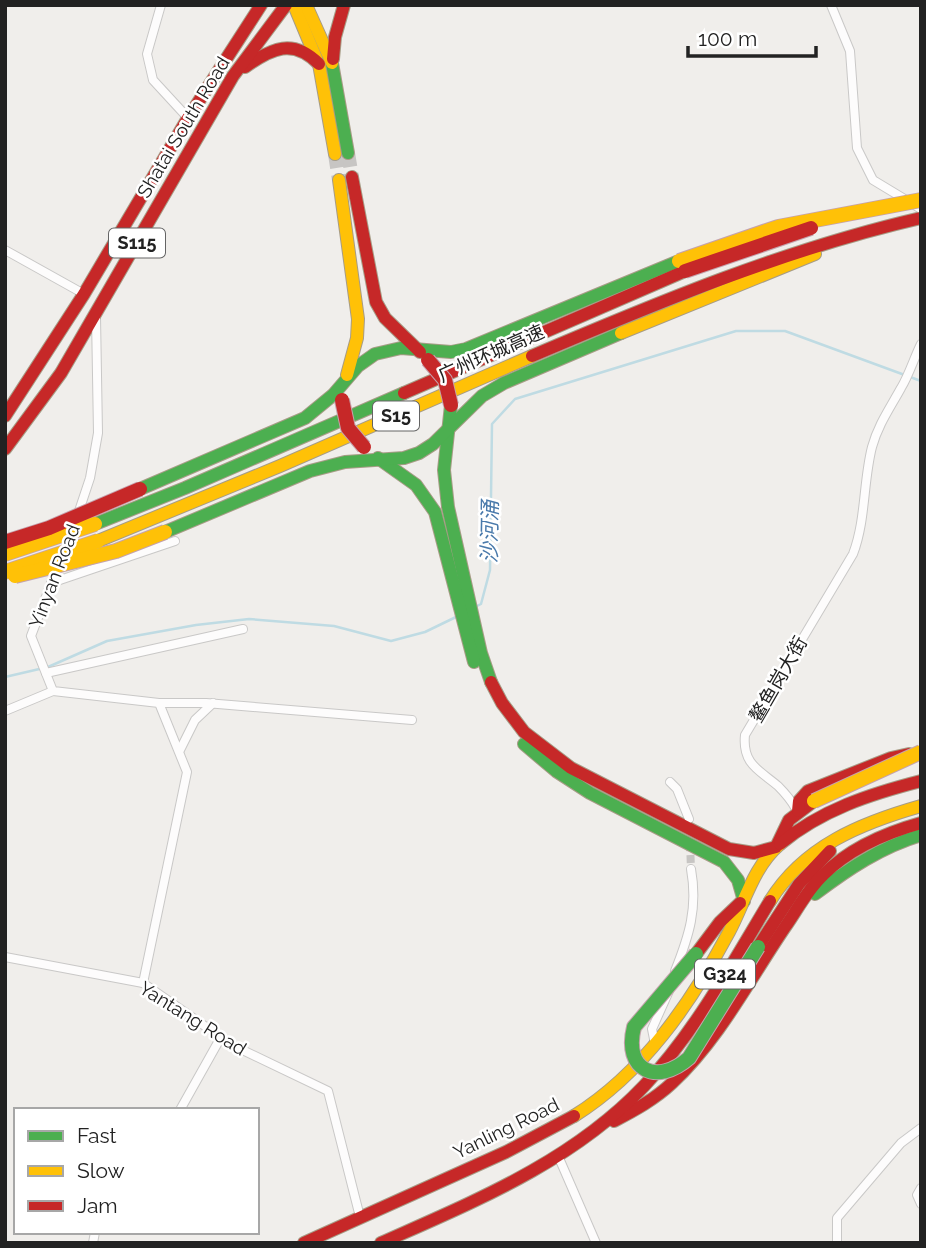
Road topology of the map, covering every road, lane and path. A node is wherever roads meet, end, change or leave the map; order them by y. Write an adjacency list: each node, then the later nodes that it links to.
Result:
1 (161, 5): 12 (street)
2 (261, 5): 8 (main road, Shatai South Road)
3 (286, 5): 9 (main road, Shatai South Road / S115)
4 (294, 5): 10 (main road)
5 (306, 5): 10 (main road)
6 (344, 5): 10 (main road)
7 (831, 5): 15 (street)
8 (249, 23): 9 (main road); 12 (main road, Shatai South Road)
9 (264, 33): 11 (main road, Shatai South Road / S115)
10 (325, 64): 11 (main road); 13 (main road)
11 (233, 76): 19 (main road, Shatai South Road / S115)
12 (188, 118): 18 (main road, Shatai South Road)
13 (342, 154)
14 (921, 200): 25 (main road, bridge); 41 (main road, 广州环城高速 / S15, bridge)
15 (921, 209)
16 (921, 218): 30 (main road); 42 (main road, 广州环城高速 / S15, bridge)
17 (5, 250): 18 (street)
18 (85, 294): 31 (main road, Shatai South Road)
19 (96, 314): 34 (main road, Shatai South Road / S115); 44 (street, Yinyan Road)
20 (399, 331): 21 (main road); 23 (main road); 25 (main road)
21 (357, 338): 27 (main road); 28 (main road)
22 (921, 344): 58 (street, 鳌鱼岗大街)
23 (417, 349): 24 (main road); 25 (main road)
24 (390, 350): 25 (main road); 26 (main road)
25 (432, 355): 29 (main road, bridge)
26 (358, 366): 27 (main road); 28 (main road)
27 (346, 377): 28 (main road)
28 (338, 395): 35 (main road, bridge); 40 (main road, bridge)
29 (451, 405): 32 (main road); 33 (main road)
30 (472, 406): 32 (main road); 37 (main road)
31 (5, 416)
32 (450, 428): 33 (main road); 37 (main road)
33 (433, 444): 35 (main road)
34 (5, 449)
35 (387, 459): 36 (main road); 38 (main road)
36 (345, 462): 38 (main road); 43 (main road, bridge)
37 (444, 470): 56 (main road)
38 (416, 485): 56 (main road)
39 (175, 541): 44 (street)
40 (5, 542)
41 (5, 554)
42 (5, 572)
43 (5, 578)
44 (51, 583): 46 (street, Yinyan Road)
45 (243, 629): 46 (street)
46 (46, 673): 47 (street, Yinyan Road)
47 (53, 691): 48 (street); 50 (street)
48 (159, 703): 49 (street); 52 (street)
49 (214, 703): 51 (street); 52 (street)
50 (5, 711)
51 (412, 720)
52 (180, 750): 68 (street)
53 (921, 753): 58 (main road, bridge); 58 (main road)
54 (921, 781): 63 (main road, Yanling Road / G324)
55 (670, 782): 59 (street)
56 (627, 805): 63 (main road); 65 (main road)
57 (921, 806): 61 (main road, G324)
58 (798, 811): 63 (main road)
59 (689, 819)
60 (921, 823): 66 (main road)
61 (852, 833): 65 (main road, bridge); 72 (main road, G324)
62 (921, 835): 66 (main road)
63 (776, 847): 65 (main road, Yanling Road / G324)
64 (691, 869): 70 (street)
65 (744, 901): 70 (main road, Yanling Road / G324)
66 (794, 915): 72 (main road)
67 (5, 957): 68 (street, Yantang Road)
68 (144, 983): 69 (street, Yantang Road)
69 (220, 1037): 71 (street); 77 (street, Yantang Road)
70 (654, 1044): 77 (main road, Yanling Road / G324)
71 (181, 1108)
72 (603, 1126): 74 (main road, G324)
73 (921, 1128): 81 (street)
74 (559, 1158): 79 (main road, G324); 80 (street)
75 (921, 1188): 76 (street)
76 (921, 1204)
77 (360, 1217): 78 (main road, Yanling Road / G324)
78 (303, 1243)
79 (381, 1243)
80 (596, 1243)
81 (837, 1243)

